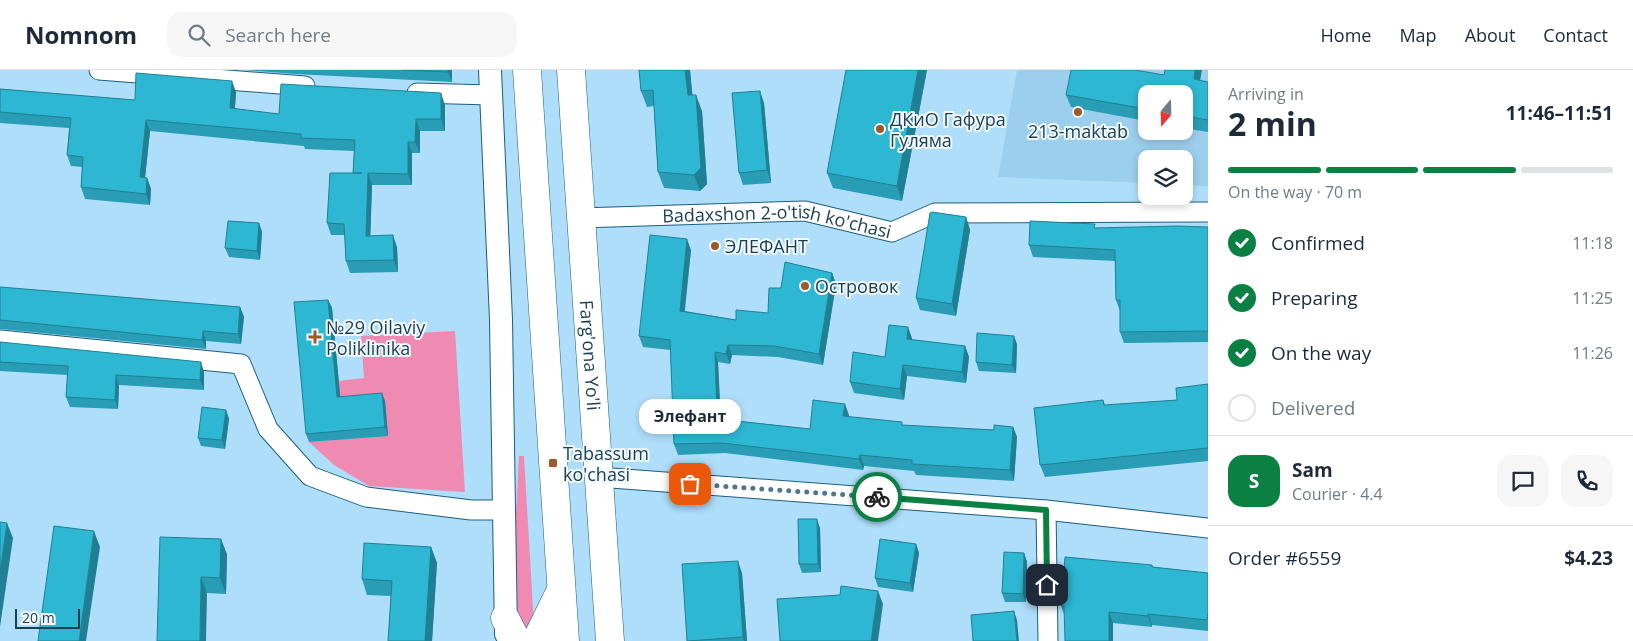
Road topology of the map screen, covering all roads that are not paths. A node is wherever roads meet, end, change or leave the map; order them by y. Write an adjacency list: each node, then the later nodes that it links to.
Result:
1 (99, 70): 5 (street)
2 (490, 70): 7 (street)
3 (527, 70): 15 (main road)
4 (571, 70): 9 (main road, Farg'ona Yo'li)
5 (325, 87)
6 (403, 92): 7 (street)
7 (491, 95): 12 (street)
8 (1208, 212): 9 (street, Badaxshon 2-o'tish ko'chasi)
9 (580, 218): 11 (main road, Farg'ona Yo'li)
10 (0, 340): 12 (street)
11 (597, 477): 13 (street); 19 (main road, Farg'ona Yo'li)
12 (503, 510): 16 (street)
13 (1046, 510): 14 (street); 20 (street)
14 (1208, 528)
15 (562, 589): 17 (main road); 18 (main road)
16 (509, 633)
17 (536, 641)
18 (565, 641)
19 (610, 641)
20 (1048, 641)

